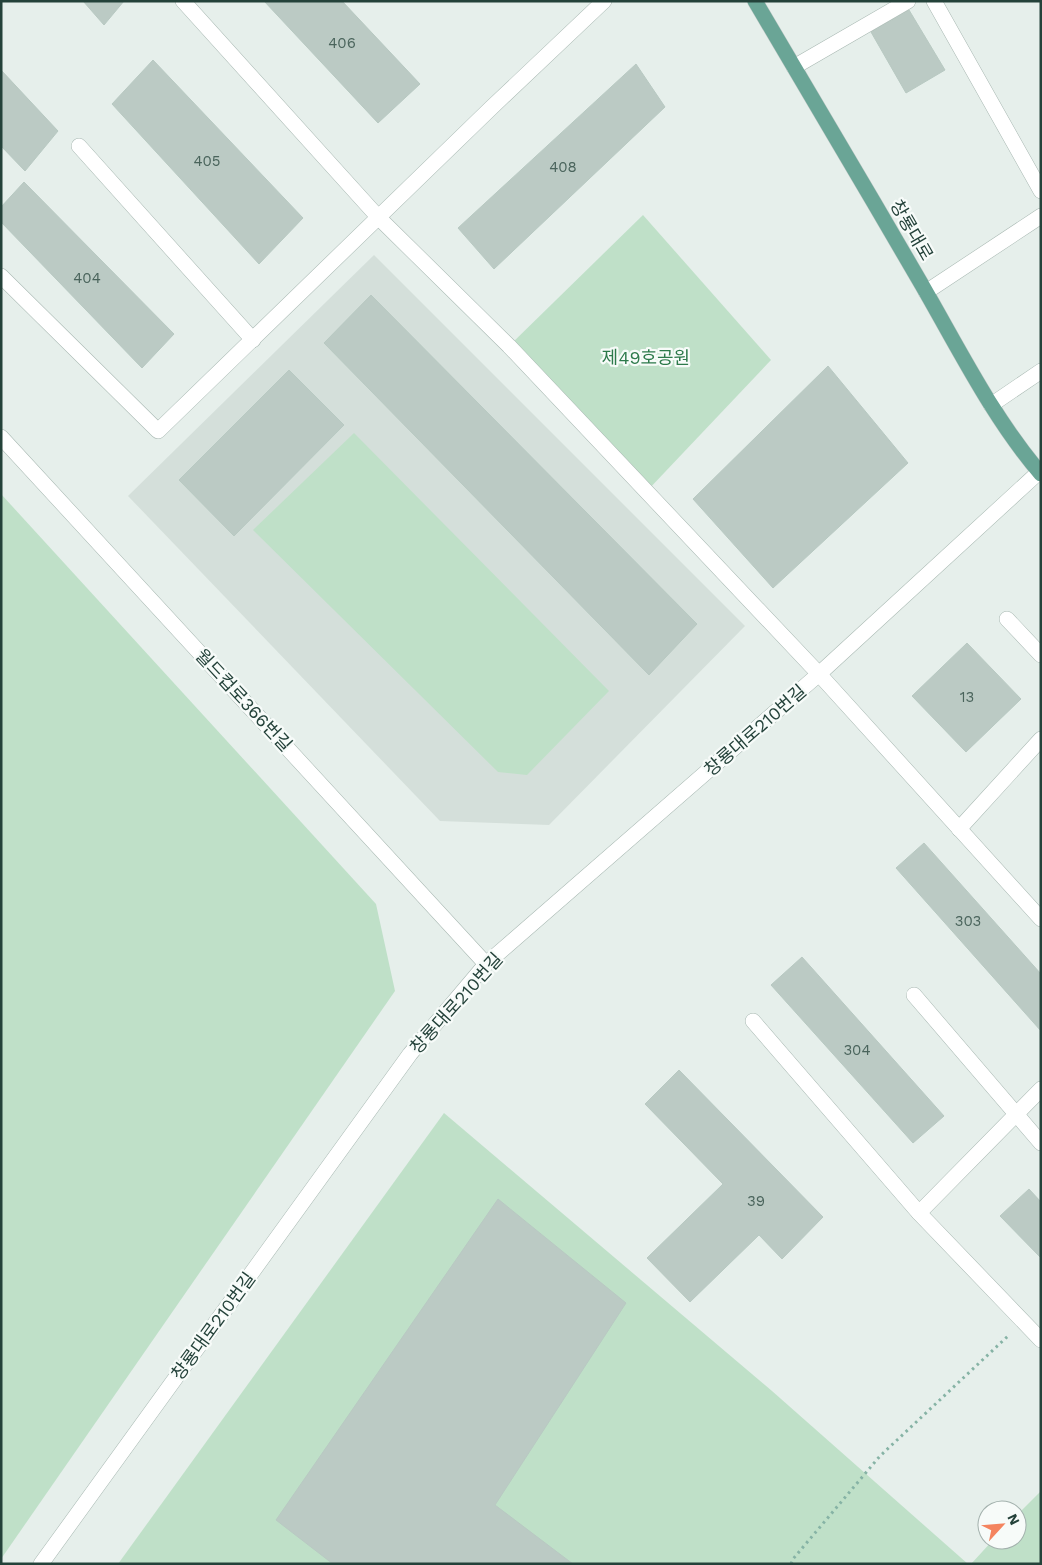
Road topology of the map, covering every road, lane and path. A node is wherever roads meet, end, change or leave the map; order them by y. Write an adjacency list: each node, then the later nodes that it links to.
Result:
1 (183, 1): 10 (street)
2 (604, 1): 10 (street)
3 (755, 1): 6 (main road, 창룡대로)
4 (908, 1): 6 (street)
5 (934, 1): 8 (street)
6 (794, 67): 12 (main road, 창룡대로)
7 (79, 146): 13 (street)
8 (1041, 191)
9 (1041, 216): 12 (street)
10 (379, 218): 13 (street); 20 (street)
11 (1, 276): 13 (street)
12 (926, 292): 15 (main road, 창룡대로)
13 (253, 340)
14 (1041, 371): 15 (street)
15 (991, 405): 17 (main road, 창룡대로)
16 (1, 437): 24 (street, 월드컵로366번길)
17 (1040, 474): 20 (street, 창룡대로210번길)
18 (1007, 619): 19 (street)
19 (1041, 655)
20 (819, 674): 22 (street); 24 (street, 창룡대로210번길)
21 (1041, 739): 22 (street)
22 (959, 829): 23 (street)
23 (1041, 919)
24 (486, 964): 33 (street, 창룡대로210번길)
25 (914, 996): 28 (street)
26 (753, 1021): 30 (street)
27 (1041, 1089): 28 (street)
28 (1015, 1115): 29 (street); 30 (street)
29 (1041, 1143)
30 (919, 1213): 31 (street)
31 (1023, 1322): 32 (street); 34 (path)
32 (1041, 1340)
33 (41, 1564)
34 (791, 1564)

